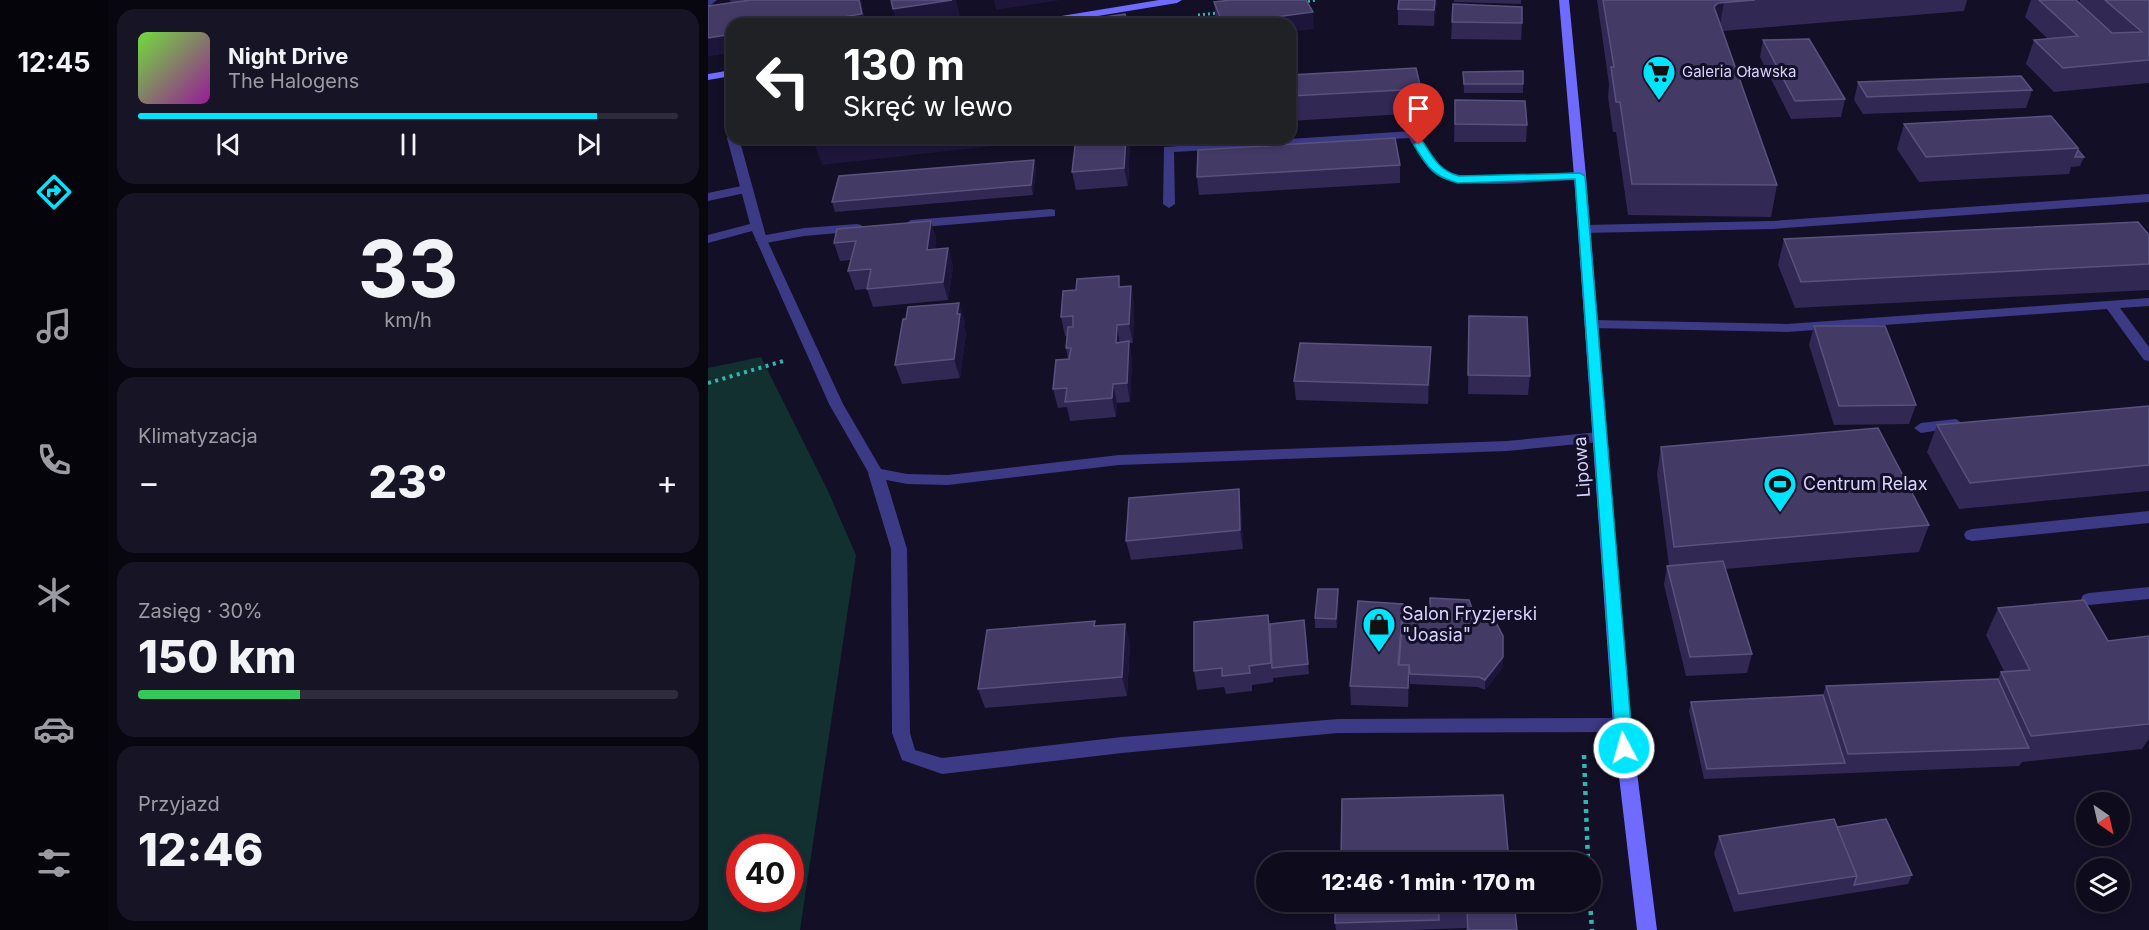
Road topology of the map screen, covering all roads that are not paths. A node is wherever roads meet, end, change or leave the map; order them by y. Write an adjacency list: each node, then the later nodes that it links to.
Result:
1 (712, 0): 4 (street)
2 (1177, 0): 5 (street)
3 (1564, 0): 11 (street, Lipowa)
4 (708, 4)
5 (1068, 18)
6 (726, 74): 7 (street)
7 (708, 77)
8 (1296, 138): 11 (street)
9 (735, 144): 12 (street)
10 (1169, 144): 15 (street)
11 (1580, 176): 19 (street, Lipowa)
12 (746, 189): 13 (street); 20 (street)
13 (708, 197)
14 (2149, 198): 19 (street)
15 (1169, 204)
16 (1051, 213): 17 (street)
17 (898, 225)
18 (875, 226): 20 (street)
19 (1584, 229): 24 (street, Lipowa)
20 (759, 233): 21 (street); 29 (street)
21 (708, 238)
22 (2149, 302): 23 (street)
23 (2111, 305): 24 (street); 25 (street)
24 (1592, 324): 28 (street, Lipowa)
25 (2149, 357)
26 (1966, 424): 27 (street)
27 (1920, 428)
28 (1599, 437): 29 (street); 34 (street, Lipowa)
29 (876, 473): 34 (street)
30 (2149, 517): 31 (street)
31 (1972, 535)
32 (2149, 593): 33 (street)
33 (2090, 599)
34 (1622, 725): 35 (street, Lipowa)
35 (1647, 930)

